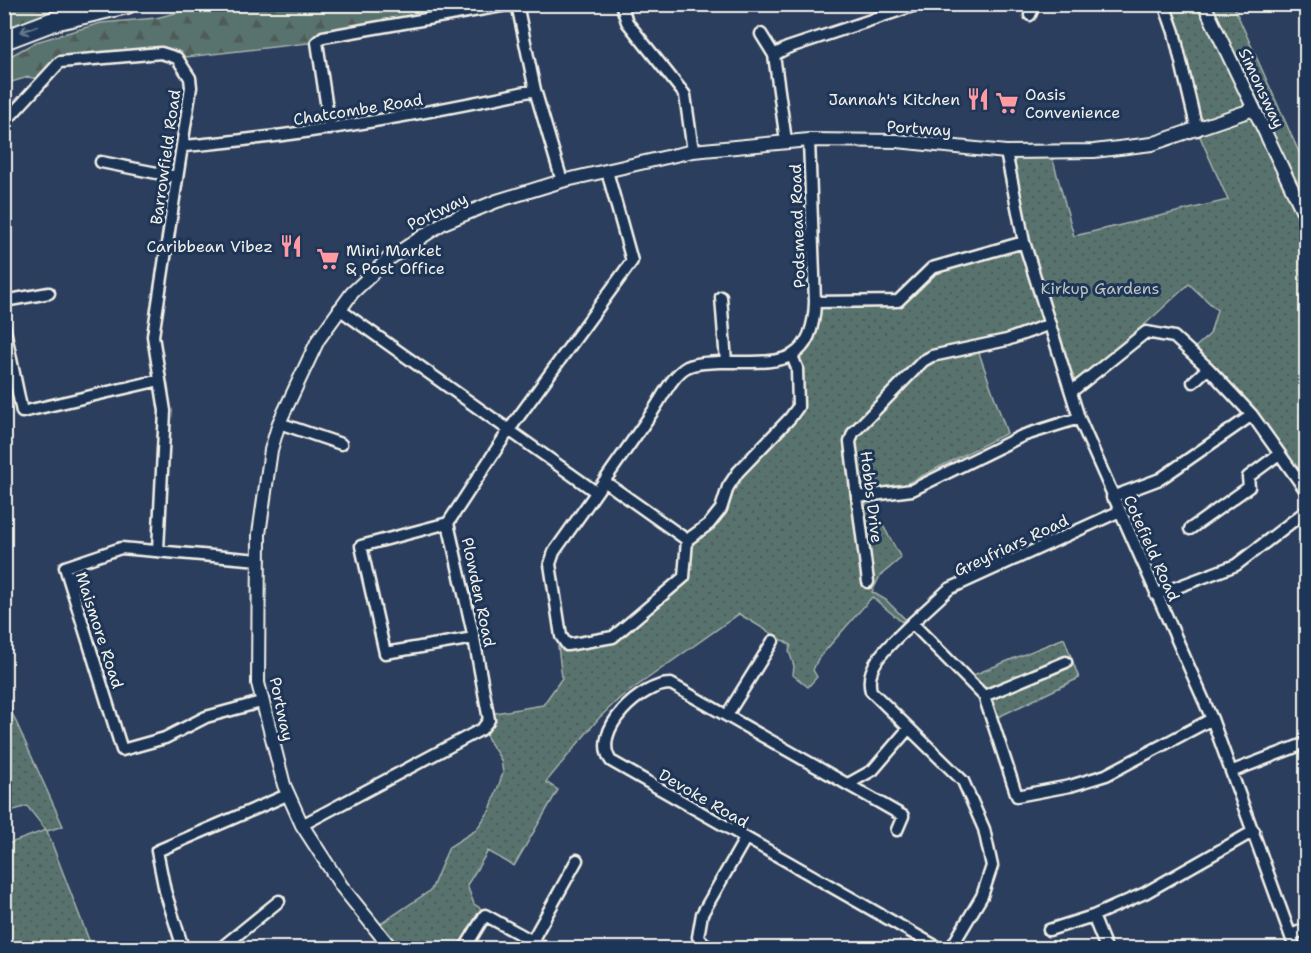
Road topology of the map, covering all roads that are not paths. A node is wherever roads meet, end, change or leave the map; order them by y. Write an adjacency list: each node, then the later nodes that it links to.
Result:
1 (127, 4): 10 (highway, one-way to 10)
2 (515, 4): 12 (street); 15 (street)
3 (621, 4): 20 (street)
4 (919, 4): 11 (street)
5 (1164, 4): 16 (street)
6 (1204, 4): 13 (street, Simonsway)
7 (1298, 4): 8 (street)
8 (1306, 10)
9 (761, 34): 11 (street)
10 (4, 40)
11 (774, 55): 18 (street)
12 (535, 90): 15 (street, Chatcombe Road); 25 (street)
13 (1254, 109): 16 (street, Portway); 26 (street, Simonsway)
14 (4, 123): 19 (street, Barrowfield Road)
15 (330, 129): 19 (street, Chatcombe Road)
16 (1197, 130): 21 (street, Portway)
17 (809, 140): 18 (street, Portway); 21 (street, Portway); 31 (street, Podsmead Road)
18 (786, 141): 20 (street, Portway)
19 (184, 146): 24 (street, Barrowfield Road)
20 (693, 151): 23 (street, Portway)
21 (1006, 152): 27 (street, Cotefield Road)
22 (101, 162): 24 (street)
23 (607, 171): 25 (street, Portway); 44 (street, Plowden Road)
24 (177, 177): 38 (street, Barrowfield Road)
25 (562, 181): 32 (street, Portway)
26 (1306, 218)
27 (1024, 242): 31 (street, Podsmead Road); 33 (street, Cotefield Road)
28 (49, 293): 30 (street)
29 (721, 297): 36 (street)
30 (4, 301)
31 (815, 302): 35 (street)
32 (339, 309): 43 (street, Portway); 44 (street)
33 (1050, 324): 40 (street, Cotefield Road); 50 (street, Hobbs Drive)
34 (4, 325): 38 (street)
35 (792, 356): 36 (street); 56 (street)
36 (726, 362): 47 (street)
37 (1208, 368): 39 (street); 40 (street); 41 (street)
38 (160, 380): 57 (street, Barrowfield Road)
39 (1193, 382)
40 (1071, 392): 42 (street, Cotefield Road)
41 (1252, 415): 46 (street); 51 (street)
42 (1079, 418): 50 (street); 51 (street, Cotefield Road)
43 (279, 423): 45 (street); 58 (street, Portway)
44 (509, 430): 49 (street); 54 (street, Plowden Road)
45 (341, 444)
46 (1279, 454): 48 (street); 55 (street)
47 (604, 481): 49 (street); 56 (street)
48 (1306, 491)
49 (596, 492): 56 (street)
50 (857, 497): 59 (street, Hobbs Drive)
51 (1112, 497): 53 (street, Cotefield Road)
52 (1306, 511): 60 (street)
53 (1118, 512): 60 (street, Cotefield Road); 61 (street, Greyfriars Road)
54 (448, 523): 62 (street, Plowden Road); 62 (street)
55 (1190, 529)
56 (687, 540)
57 (158, 550): 58 (street, Maismore Road); 66 (street, Maismore Road)
58 (260, 560): 66 (street, Portway)
59 (868, 582)
60 (1156, 595): 68 (street, Cotefield Road)
61 (912, 623): 65 (street); 69 (street, Greyfriars Road)
62 (474, 638): 74 (street, Plowden Road)
63 (772, 641): 67 (street)
64 (1066, 662): 65 (street)
65 (984, 696): 68 (street)
66 (261, 702): 73 (street, Portway)
67 (727, 715): 72 (street, Devoke Road); 77 (street, Devoke Road)
68 (1212, 719): 71 (street, Cotefield Road)
69 (909, 728): 72 (street); 92 (street, Greyfriars Road)
70 (1306, 743): 71 (street)
71 (1233, 771): 76 (street, Cotefield Road)
72 (848, 784): 75 (street, Devoke Road)
73 (287, 795): 74 (street, Portway); 85 (street)
74 (302, 825): 87 (street, Portway)
75 (897, 830)
76 (1254, 831): 80 (street); 83 (street, Cotefield Road)
77 (745, 839): 90 (street); 91 (street, Devoke Road)
78 (577, 860): 84 (street)
79 (279, 901): 86 (street)
80 (1093, 916): 82 (street); 93 (street)
81 (1306, 929): 83 (street)
82 (1049, 930)
83 (1291, 935): 94 (street, Cotefield Road)
84 (532, 941): 88 (street); 89 (street)
85 (183, 948)
86 (221, 948)
87 (391, 948)
88 (465, 948)
89 (545, 948)
90 (709, 948)
91 (939, 948)
92 (951, 948)
93 (1106, 948)
94 (1295, 948)

